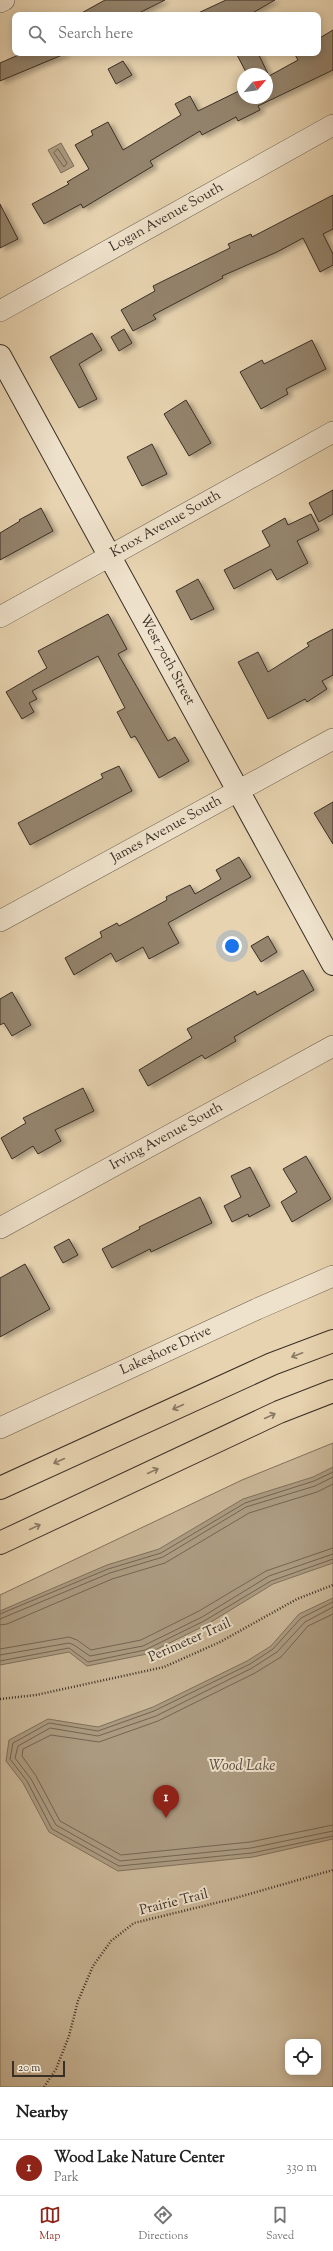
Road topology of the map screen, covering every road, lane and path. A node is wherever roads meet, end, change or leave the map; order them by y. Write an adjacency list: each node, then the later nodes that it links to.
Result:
1 (4, 0): 2 (street)
2 (0, 2)
3 (333, 125): 4 (street, Logan Avenue South)
4 (0, 311)
5 (0, 356): 7 (street, West 70th Street)
6 (333, 432): 7 (street, Knox Avenue South)
7 (110, 557): 8 (street, Knox Avenue South); 10 (street, West 70th Street)
8 (0, 617)
9 (333, 739): 10 (street, James Avenue South)
10 (239, 792): 11 (street, James Avenue South); 12 (street, West 70th Street)
11 (0, 921)
12 (333, 964)
13 (333, 1046): 14 (street, Irving Avenue South)
14 (0, 1228)
15 (333, 1276): 18 (street, Lakeshore Drive)
16 (333, 1341): 19 (highway, one-way to 19)
17 (333, 1391): 20 (highway, one-way to 17)
18 (0, 1428)
19 (0, 1488)
20 (0, 1543)
21 (333, 1585): 22 (path, Perimeter Trail)
22 (0, 1699)
23 (333, 1870): 24 (path, Prairie Trail)
24 (44, 2087)

